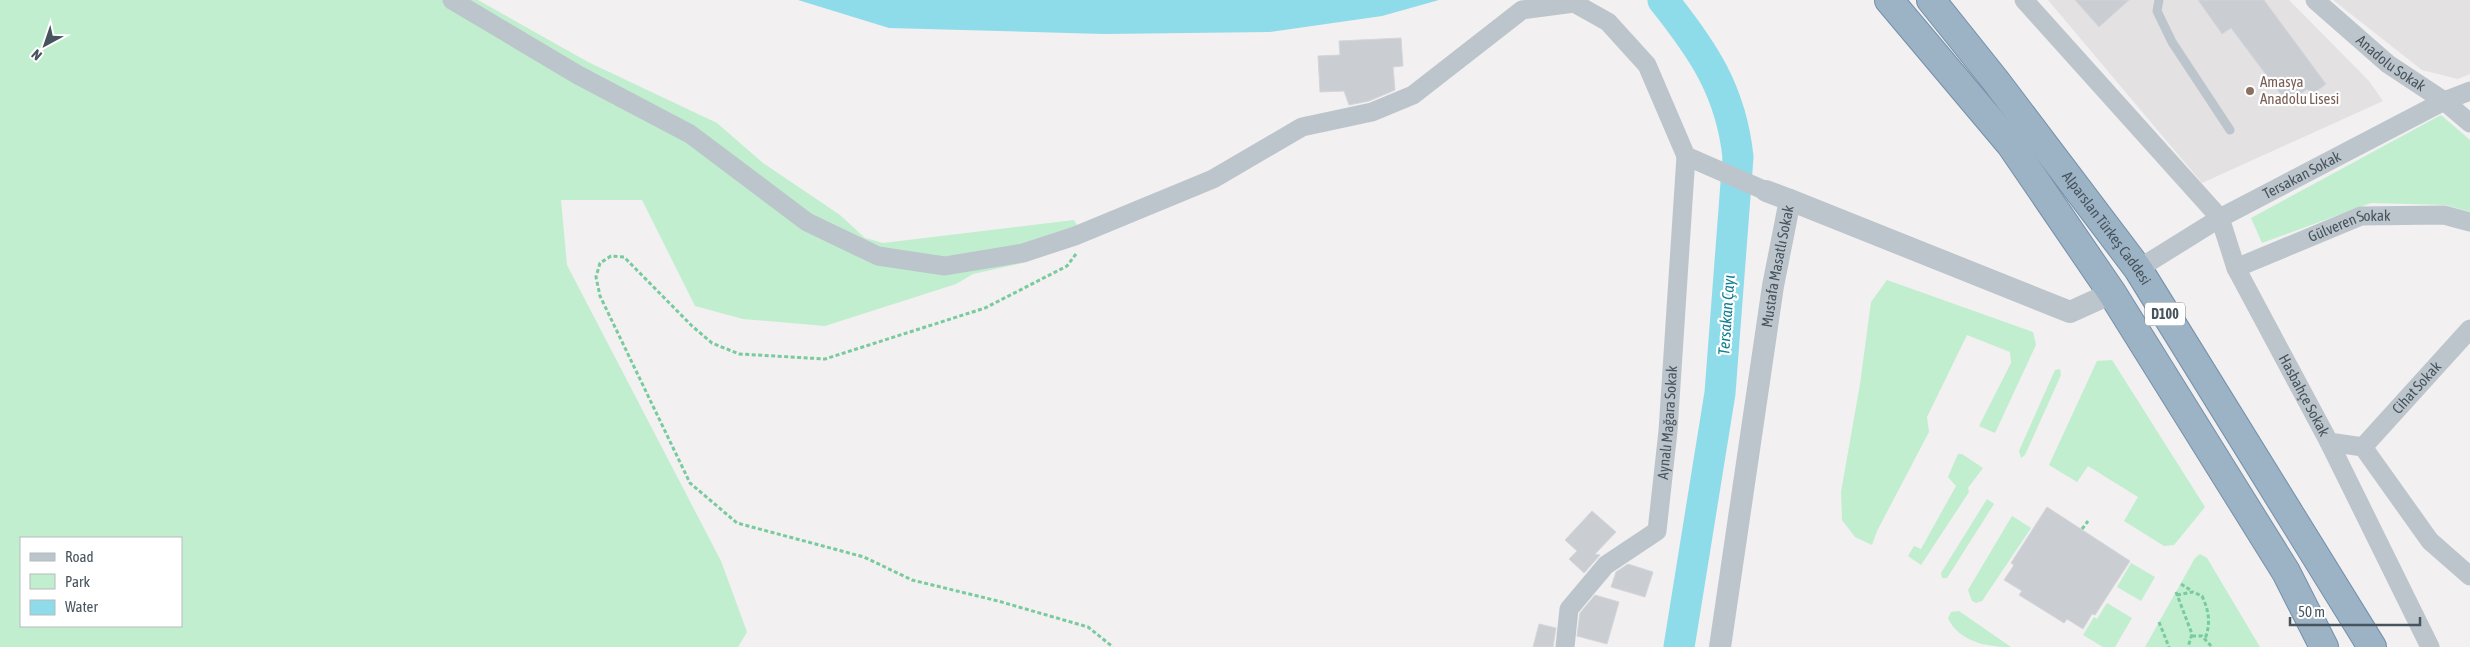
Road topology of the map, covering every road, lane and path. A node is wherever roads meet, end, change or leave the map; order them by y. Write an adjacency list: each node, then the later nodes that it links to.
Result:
1 (452, 0): 16 (street)
2 (1889, 0): 19 (highway, Alparslan Türkeş Caddesi / D100)
3 (1931, 0): 18 (highway, Alparslan Türkeş Caddesi / D100)
4 (2024, 0): 14 (street)
5 (2159, 0): 10 (lane)
6 (2316, 0): 8 (street, Anadolu Sokak)
7 (2470, 91): 8 (street, Tersakan Sokak)
8 (2444, 101): 9 (street, Anadolu Sokak); 14 (street, Tersakan Sokak)
9 (2470, 123)
10 (2230, 130)
11 (1686, 156): 12 (street); 16 (street); 32 (street, Aynalı Mağara Sokak)
12 (1766, 191): 13 (street)
13 (1790, 200): 19 (street, Mustafa Masatlı Sokak); 33 (street, Mustafa Masatlı Sokak)
14 (2220, 218): 17 (street, Hasbahçe Sokak); 18 (street, Tersakan Sokak)
15 (2470, 222): 17 (street, Gülveren Sokak)
16 (1096, 227): 31 (path)
17 (2236, 268): 21 (street, Hasbahçe Sokak)
18 (2138, 269): 38 (highway, Alparslan Türkeş Caddesi / D100)
19 (2112, 293): 37 (highway, Alparslan Türkeş Caddesi / D100)
20 (2470, 329): 22 (street, Cihat Sokak)
21 (2329, 442): 22 (street, Hasbahçe Sokak); 39 (street)
22 (2363, 447): 25 (street)
23 (2088, 521): 24 (path)
24 (2082, 529)
25 (2468, 569)
26 (2180, 584): 27 (path)
27 (2193, 592): 29 (path); 30 (path)
28 (2159, 622): 34 (path)
29 (2192, 636): 30 (path); 35 (path)
30 (2205, 639): 36 (path)
31 (1113, 647)
32 (1565, 647)
33 (1720, 647)
34 (2169, 647)
35 (2188, 647)
36 (2212, 647)
37 (2324, 647)
38 (2372, 647)
39 (2430, 647)

